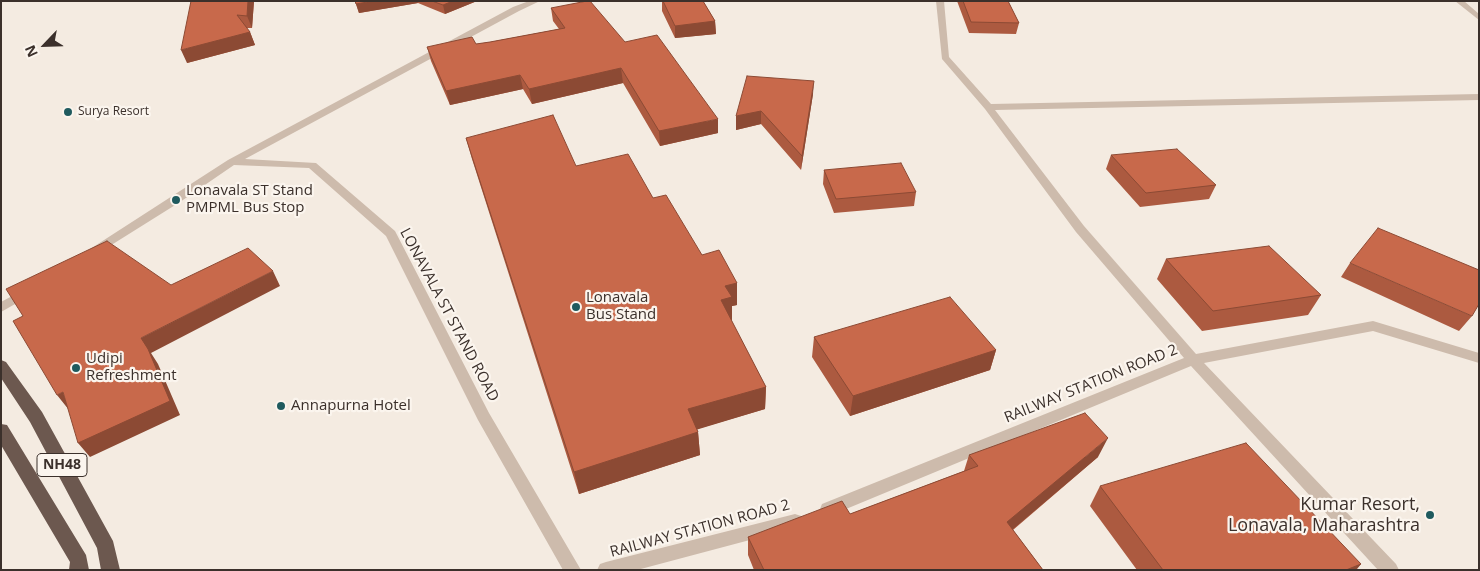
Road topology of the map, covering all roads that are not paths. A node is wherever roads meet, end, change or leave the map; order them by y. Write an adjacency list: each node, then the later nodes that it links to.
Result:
1 (536, 1): 7 (street)
2 (940, 1): 6 (street, RAILWAY STATION ROAD 2)
3 (1459, 1): 4 (street)
4 (1479, 18)
5 (1479, 98): 6 (street)
6 (988, 107): 12 (street, RAILWAY STATION ROAD 2)
7 (232, 162): 8 (street); 17 (street, LONAVALA ST STAND ROAD)
8 (84, 256)
9 (34, 287): 10 (street)
10 (1, 308)
11 (1479, 358): 12 (street)
12 (1192, 360): 18 (street, RAILWAY STATION ROAD 2); 19 (street)
13 (1, 366): 16 (highway, NH48)
14 (1, 430): 15 (highway, NH48)
15 (79, 570)
16 (111, 570)
17 (572, 570)
18 (606, 570)
19 (1390, 570)

